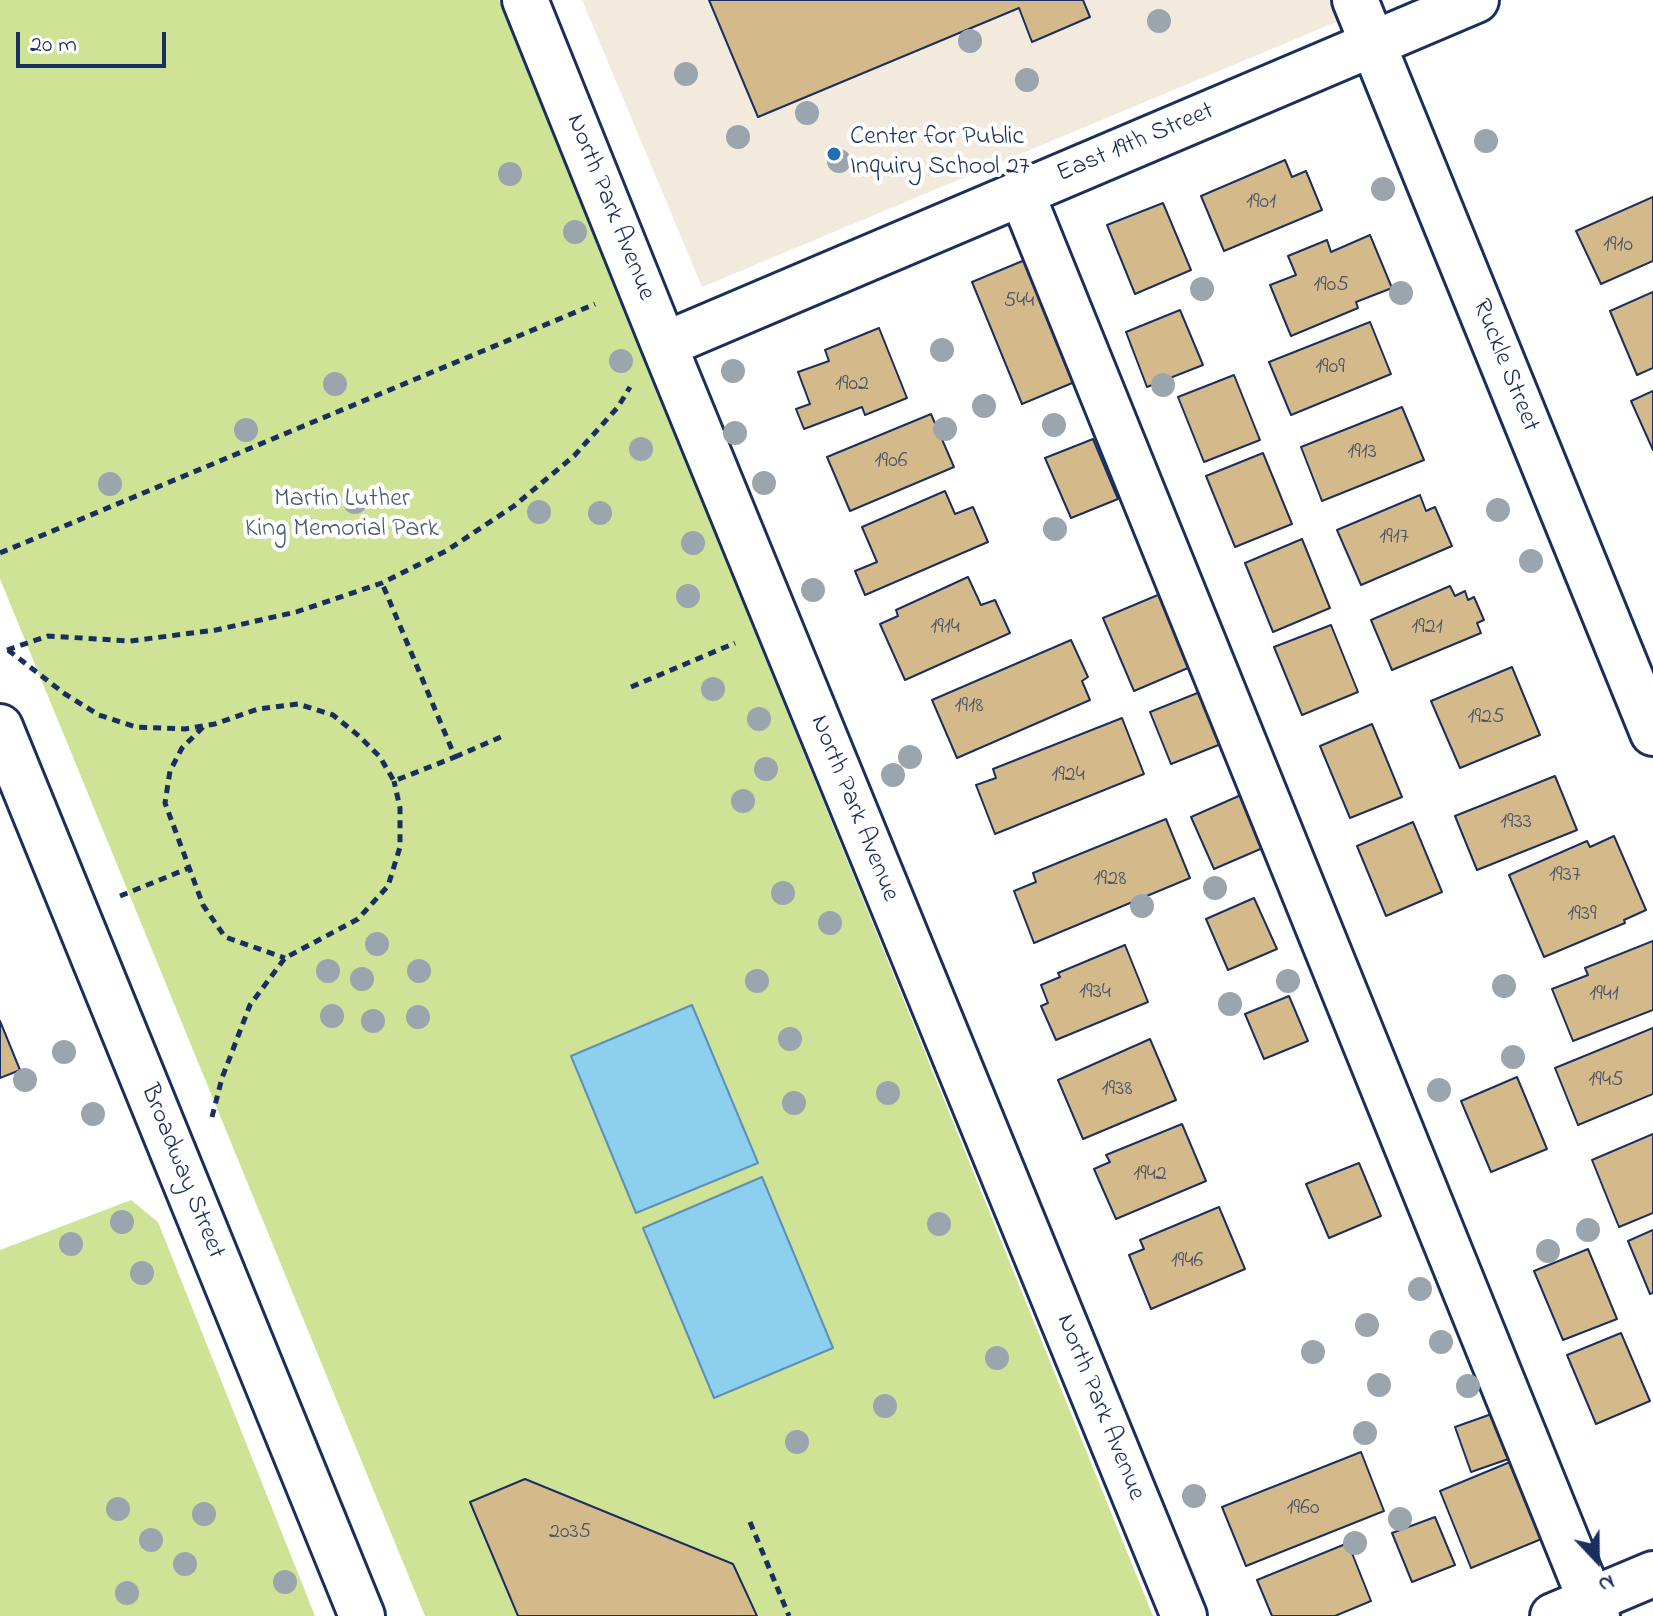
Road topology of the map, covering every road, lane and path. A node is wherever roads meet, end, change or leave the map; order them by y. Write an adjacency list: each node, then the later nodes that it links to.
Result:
1 (525, 0): 6 (street, North Park Avenue)
2 (1355, 0): 4 (street, Ruckle Street)
3 (1476, 0): 4 (street, East 19th Street)
4 (1373, 42): 5 (street, East 19th Street); 15 (street, Ruckle Street)
5 (1021, 192): 7 (street, East 19th Street); 25 (street)
6 (640, 285): 7 (street, North Park Avenue); 9 (path)
7 (664, 345): 28 (street, North Park Avenue)
8 (634, 382): 10 (path)
9 (0, 553)
10 (382, 583): 13 (path); 17 (path)
11 (737, 642): 12 (path)
12 (631, 687)
13 (204, 725): 18 (path); 19 (path)
14 (0, 727): 26 (street, Broadway Street)
15 (1653, 733)
16 (503, 736): 17 (path)
17 (455, 757): 18 (path)
18 (394, 781): 21 (path)
19 (189, 868): 20 (path); 21 (path)
20 (110, 900)
21 (285, 958): 22 (path)
22 (211, 1122)
23 (750, 1522): 27 (path)
24 (1653, 1574): 25 (street)
25 (1580, 1611)
26 (362, 1616)
27 (789, 1616)
28 (1184, 1616)

